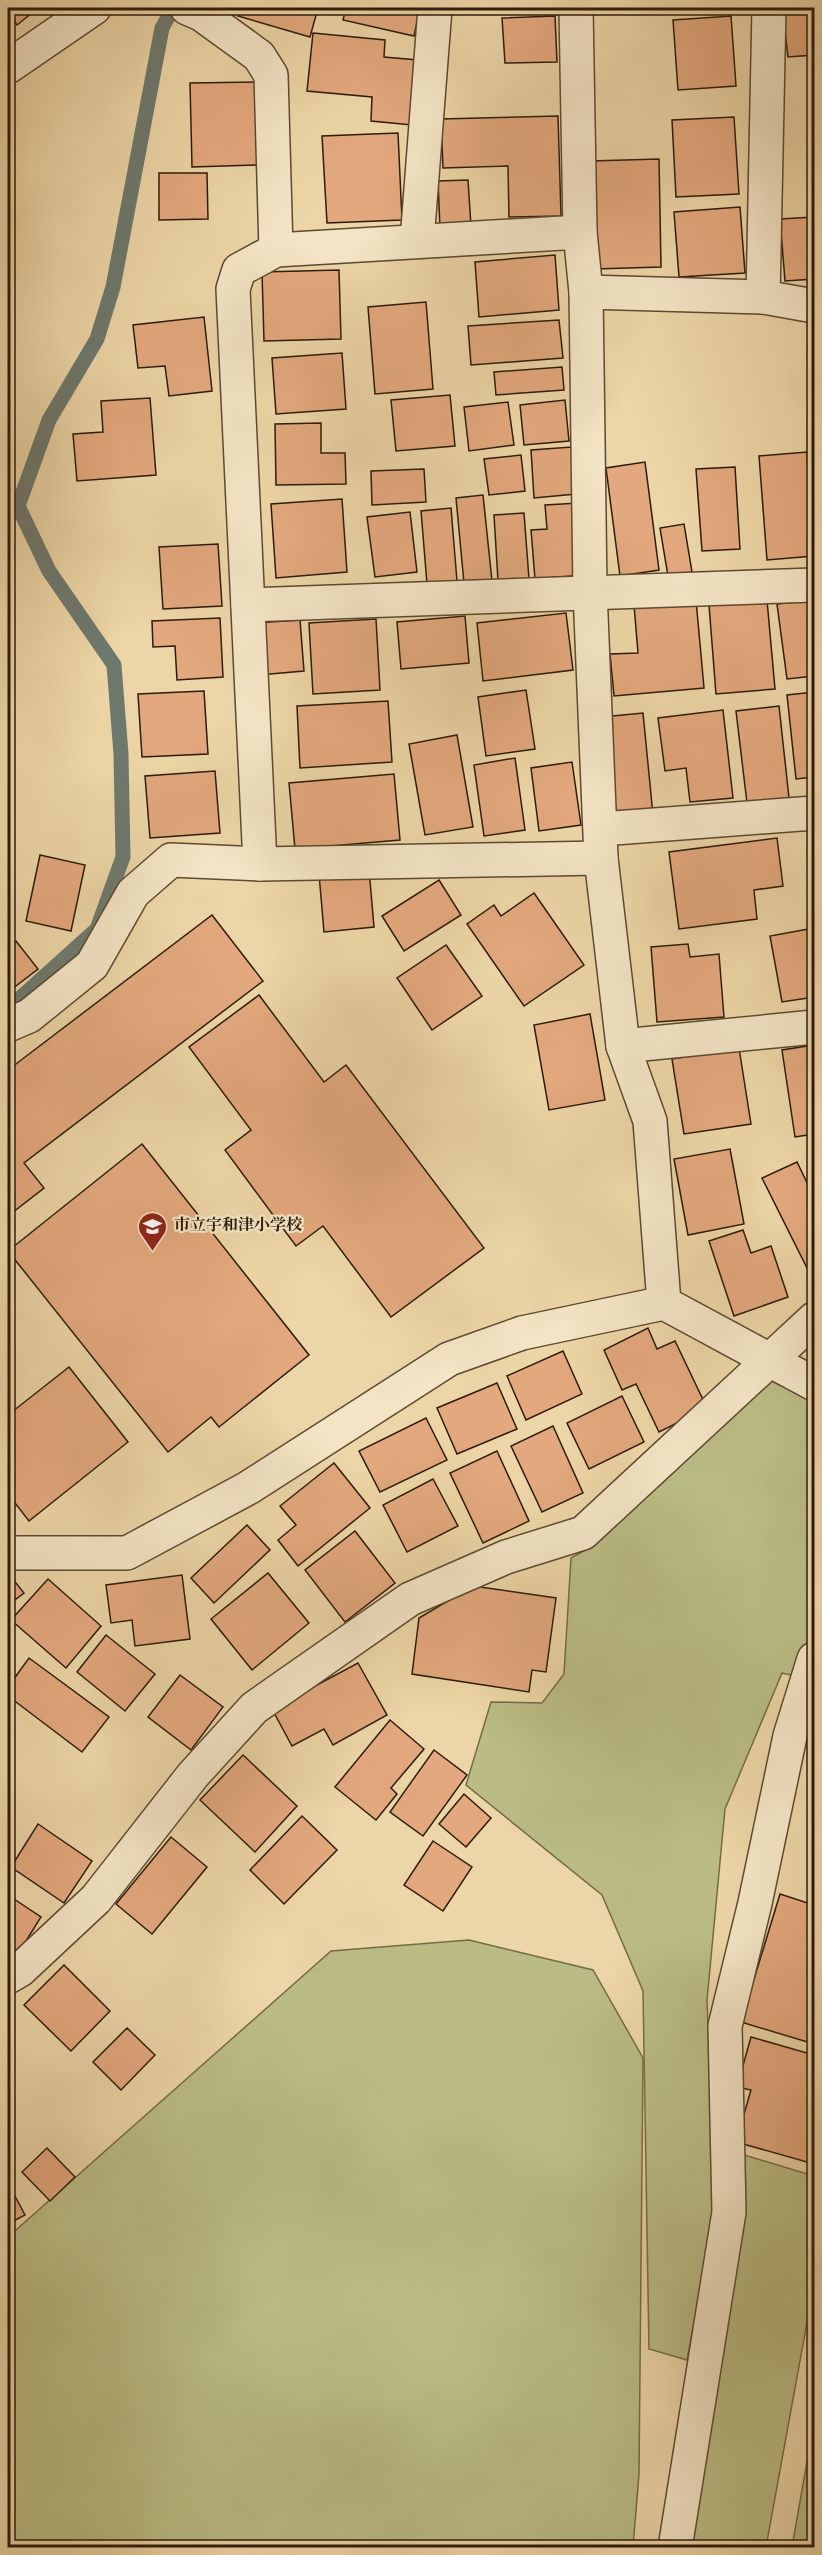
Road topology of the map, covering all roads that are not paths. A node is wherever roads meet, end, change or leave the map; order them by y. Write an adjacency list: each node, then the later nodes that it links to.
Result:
1 (94, 8): 6 (street)
2 (435, 8): 8 (street)
3 (576, 8): 7 (street)
4 (769, 8): 11 (street)
5 (194, 11): 9 (street)
6 (8, 67)
7 (580, 232): 8 (street); 10 (street)
8 (417, 242): 9 (street)
9 (276, 250): 15 (street)
10 (586, 292): 11 (street); 14 (street)
11 (763, 297): 12 (street)
12 (814, 306)
13 (814, 585): 14 (street)
14 (590, 591): 15 (street); 17 (street)
15 (248, 605): 18 (street)
16 (814, 813): 17 (street)
17 (601, 843): 18 (street); 21 (street)
18 (260, 864): 19 (street)
19 (8, 1025)
20 (814, 1027): 21 (street)
21 (623, 1046): 22 (street)
22 (664, 1303): 24 (street); 26 (street)
23 (814, 1319): 24 (street)
24 (771, 1360): 25 (street); 28 (street)
25 (814, 1384)
26 (8, 1553)
27 (814, 1659): 29 (street)
28 (8, 1977)
29 (675, 2547)

